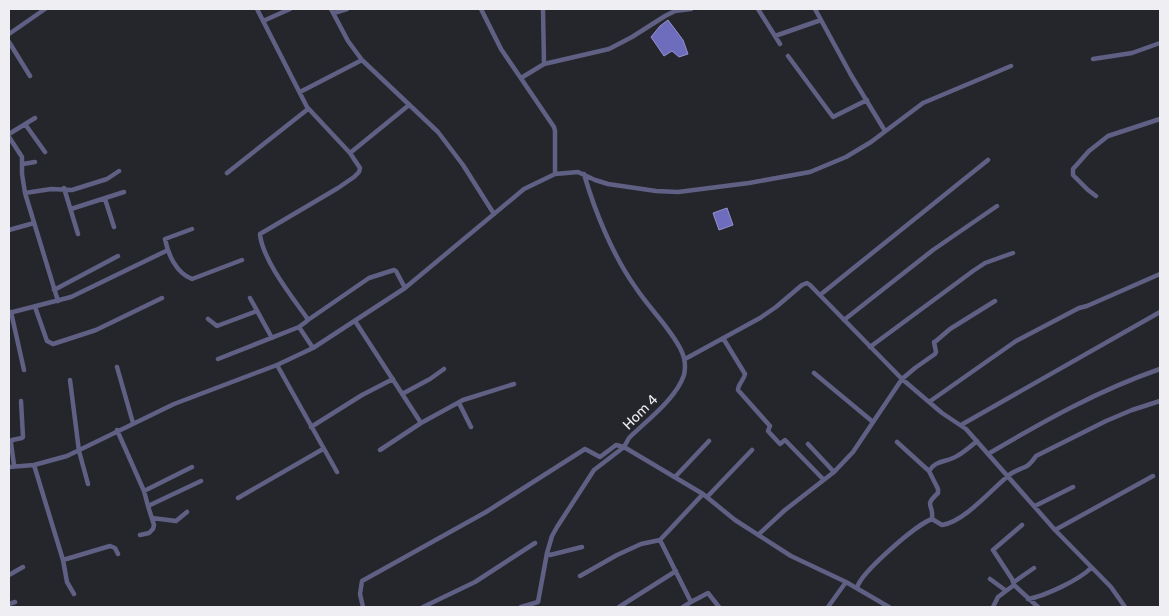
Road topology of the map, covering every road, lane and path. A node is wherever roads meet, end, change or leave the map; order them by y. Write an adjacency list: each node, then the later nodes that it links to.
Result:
1 (45, 9): 13 (street)
2 (257, 9): 12 (street)
3 (290, 9): 12 (street)
4 (347, 9): 10 (street)
5 (481, 9): 24 (street)
6 (543, 9): 21 (street)
7 (691, 9): 21 (street)
8 (758, 9): 14 (street)
9 (815, 9): 11 (street)
10 (333, 11): 20 (street)
11 (821, 20): 14 (street); 26 (street)
12 (263, 21): 25 (street)
13 (9, 34)
14 (775, 36): 17 (street)
15 (9, 42): 23 (street)
16 (1160, 43): 19 (street)
17 (780, 44)
18 (788, 56): 26 (street)
19 (1093, 59)
20 (362, 60): 25 (street); 27 (street)
21 (544, 64): 24 (street)
22 (1011, 66): 32 (street)
23 (30, 76)
24 (521, 78): 41 (street)
25 (300, 92): 28 (street)
26 (866, 100): 32 (street)
27 (409, 106): 35 (street); 50 (street)
28 (308, 109): 35 (street); 40 (street)
29 (35, 118): 31 (street)
30 (1160, 119): 46 (street)
31 (26, 124): 33 (street); 34 (street)
32 (885, 131): 42 (street)
33 (9, 135): 38 (street)
34 (45, 152)
35 (350, 153): 73 (street)
36 (988, 160): 63 (street)
37 (36, 162): 38 (street)
38 (23, 164): 44 (street)
39 (119, 171): 43 (street)
40 (228, 173)
41 (555, 174): 42 (street); 50 (street)
42 (584, 174): 82 (street)
43 (64, 188): 44 (street); 49 (street)
44 (24, 192): 51 (street)
45 (124, 192): 47 (street)
46 (1096, 196)
47 (105, 199): 49 (street); 52 (street)
48 (997, 206): 74 (street)
49 (71, 209): 55 (street)
50 (494, 214): 61 (street)
51 (34, 223): 54 (street); 62 (street)
52 (114, 227)
53 (192, 229): 56 (street)
54 (9, 230)
55 (78, 234)
56 (168, 250): 59 (street); 66 (street)
57 (1013, 253): 79 (street)
58 (118, 256): 62 (street)
59 (242, 260)
60 (1160, 274): 95 (street)
61 (405, 288): 73 (street); 75 (street)
62 (54, 290): 66 (street)
63 (820, 295): 74 (street); 78 (street)
64 (162, 298): 68 (street)
65 (250, 298): 69 (street)
66 (58, 301): 68 (street)
67 (996, 301): 90 (street)
68 (35, 307): 71 (street)
69 (257, 311): 72 (street); 77 (street)
70 (1160, 312): 101 (street)
71 (10, 313): 87 (street)
72 (208, 319)
73 (308, 320): 76 (street)
74 (844, 320): 79 (street)
75 (355, 321): 80 (street); 89 (street)
76 (299, 327): 77 (street); 80 (street)
77 (272, 338): 81 (street)
78 (723, 338): 82 (street); 126 (street)
79 (870, 346): 90 (street)
80 (313, 348): 83 (street)
81 (218, 359)
82 (685, 359): 109 (street, Hom 4)
83 (277, 365): 99 (street); 102 (street)
84 (117, 367): 99 (street)
85 (444, 369): 93 (street)
86 (1160, 369): 114 (street)
87 (24, 370)
88 (814, 373): 98 (street)
89 (393, 378): 93 (street); 102 (street)
90 (902, 379): 95 (street); 98 (street)
91 (70, 380): 113 (street)
92 (514, 384): 97 (street)
93 (402, 394): 100 (street)
94 (21, 400): 118 (street)
95 (928, 402): 101 (street)
96 (1160, 402): 123 (street)
97 (459, 403): 100 (street); 103 (street)
98 (874, 422): 122 (street)
99 (133, 423): 104 (street)
100 (421, 423): 111 (street)
101 (961, 425): 106 (street)
102 (311, 427): 110 (street)
103 (471, 427)
104 (118, 430): 113 (street); 130 (street)
105 (709, 441): 125 (street)
106 (977, 441): 114 (street); 120 (street)
107 (897, 442): 120 (street)
108 (808, 444): 122 (street)
109 (624, 447): 115 (street); 116 (street); 125 (street, Hom 4)
110 (324, 449): 121 (street); 132 (street)
111 (380, 450)
112 (752, 450): 131 (street)
113 (79, 451): 117 (street); 128 (street)
114 (988, 454): 123 (street)
115 (600, 457): 116 (street); 165 (street)
116 (606, 461): 145 (street)
117 (34, 465): 118 (street); 147 (street)
118 (12, 466)
119 (192, 467): 130 (street)
120 (928, 471): 137 (street)
121 (336, 472)
122 (834, 472): 126 (street)
123 (1008, 476): 134 (street); 137 (street)
124 (1153, 476): 139 (street)
125 (675, 477): 131 (street, Hom 4)
126 (824, 479): 141 (street)
127 (201, 481): 133 (street)
128 (88, 484)
129 (1073, 487): 134 (street)
130 (144, 492): 133 (street)
131 (705, 496): 141 (street, Hom 4); 142 (street)
132 (238, 498)
133 (148, 506): 136 (street)
134 (1035, 506): 139 (street)
135 (187, 512): 136 (street)
136 (152, 518): 140 (street)
137 (932, 519): 157 (street)
138 (1022, 525): 156 (street)
139 (1055, 530): 150 (street)
140 (140, 535)
141 (758, 535): 155 (street, Hom 4)
142 (660, 540): 151 (street); 153 (street)
143 (534, 543): 166 (street)
144 (582, 547): 145 (street)
145 (547, 553): 167 (street)
146 (118, 554): 147 (street)
147 (64, 560): 159 (street)
148 (24, 567): 152 (street)
149 (1034, 568): 156 (street)
150 (1091, 568): 160 (street); 176 (street)
151 (676, 571): 162 (street); 168 (street)
152 (9, 576)
153 (580, 576)
154 (990, 579): 158 (street)
155 (846, 582): 157 (street, Hom 4); 171 (street)
156 (1014, 583): 158 (street); 160 (street)
157 (857, 588): 163 (street, Hom 4)
158 (1005, 590): 174 (street)
159 (74, 594)
160 (1028, 599): 175 (street)
161 (15, 602): 164 (street)
162 (691, 602): 169 (street); 170 (street)
163 (880, 602): 172 (street); 173 (street, Hom 4)
164 (9, 604)
165 (363, 607)
166 (423, 607)
167 (521, 607)
168 (619, 607)
169 (683, 607)
170 (719, 607)
171 (828, 607)
172 (877, 607)
173 (890, 607)
174 (993, 607)
175 (1038, 607)
176 (1125, 607)

